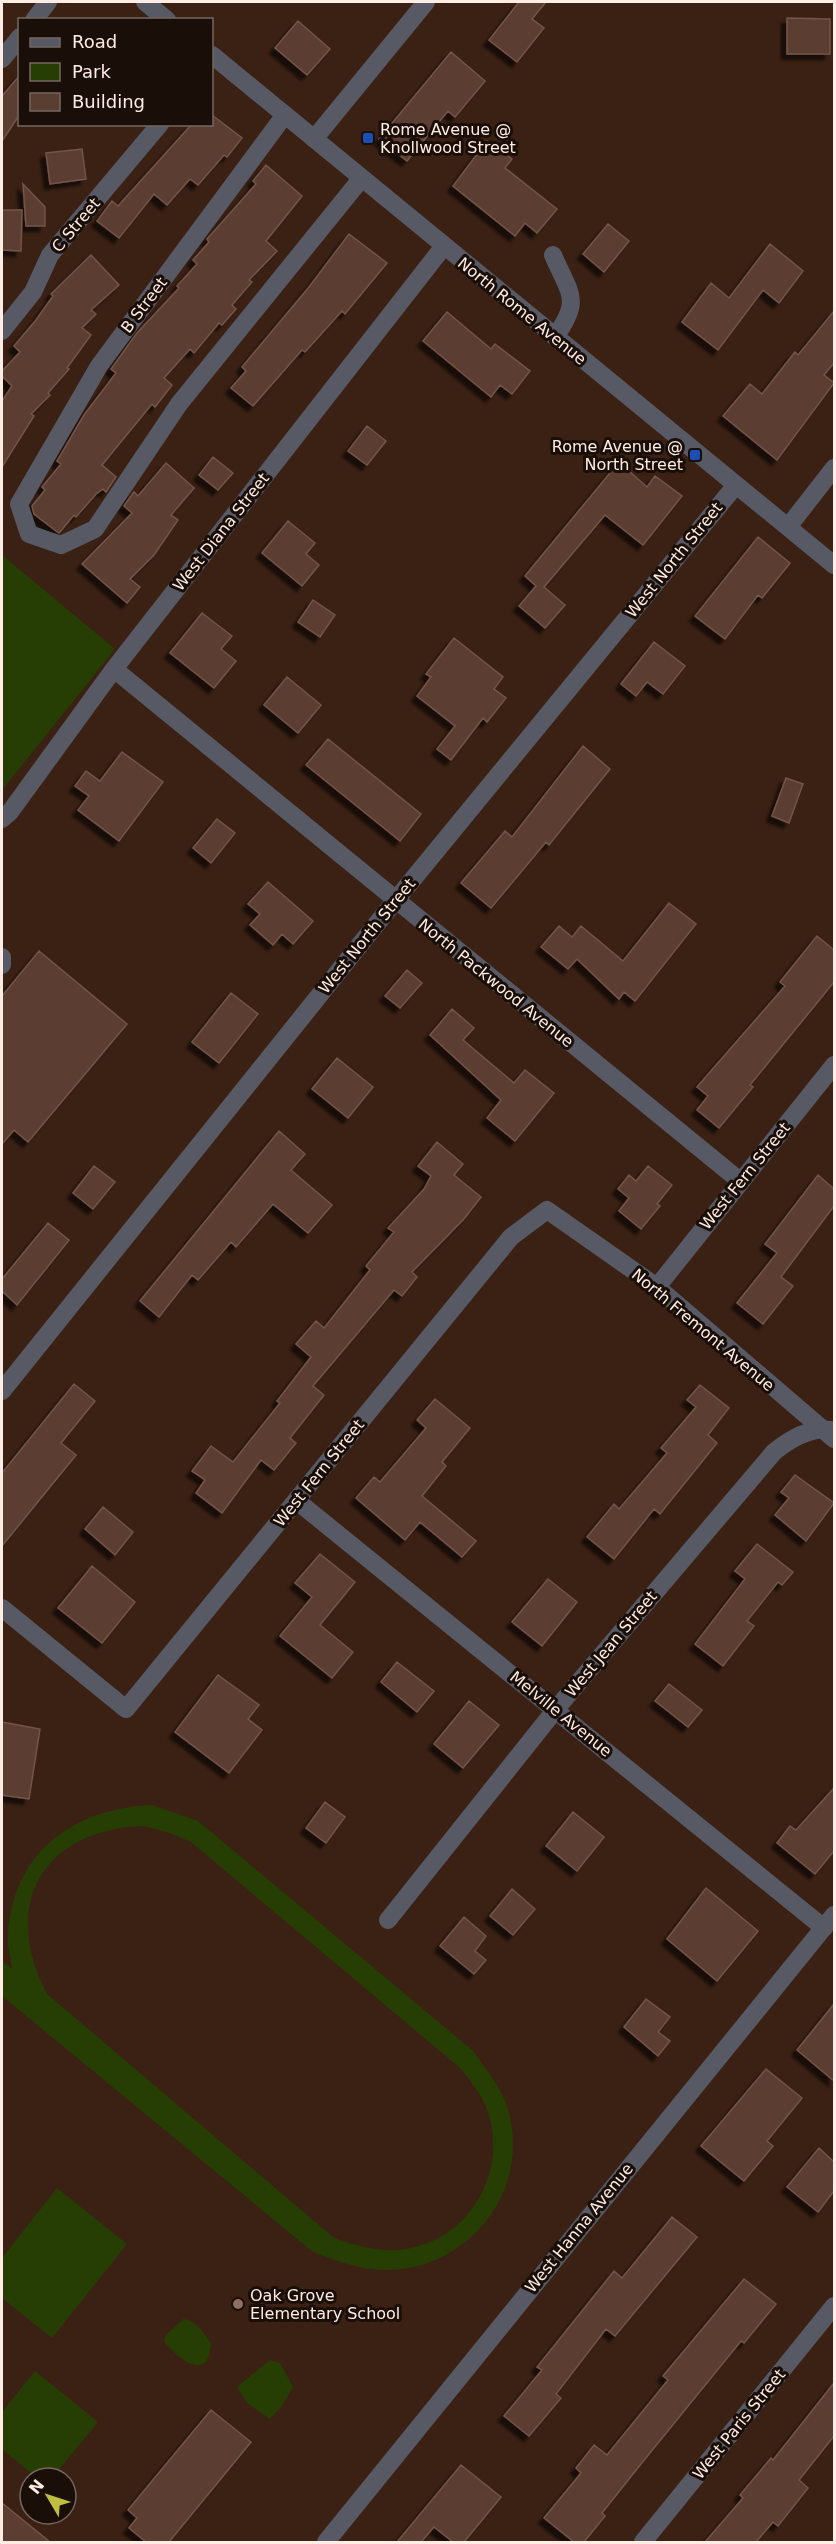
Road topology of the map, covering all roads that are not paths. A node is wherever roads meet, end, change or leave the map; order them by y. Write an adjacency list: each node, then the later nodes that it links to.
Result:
1 (48, 2): 4 (street)
2 (145, 2): 5 (street)
3 (426, 2): 11 (street)
4 (36, 18)
5 (165, 18)
6 (18, 39): 7 (street)
7 (2, 59)
8 (213, 59): 9 (street, North Rome Avenue)
9 (284, 116): 11 (street, North Rome Avenue); 12 (street, B Street)
10 (157, 126): 15 (street, C Street)
11 (314, 139): 12 (street, North Rome Avenue)
12 (362, 179): 13 (street, North Rome Avenue)
13 (444, 246): 16 (street, North Rome Avenue); 21 (street, West Diana Street)
14 (553, 255): 16 (street)
15 (2, 331)
16 (555, 337): 18 (street, North Rome Avenue)
17 (834, 468): 19 (street)
18 (736, 484): 19 (street, North Rome Avenue); 23 (street, West North Street)
19 (788, 527): 20 (street, North Rome Avenue)
20 (834, 565)
21 (114, 669): 22 (street, West Diana Street); 23 (street, North Packwood Avenue)
22 (2, 819)
23 (395, 901): 27 (street, North Packwood Avenue); 30 (street, West North Street)
24 (2, 957): 25 (street)
25 (2, 965)
26 (834, 1065): 27 (street, West Fern Street)
27 (740, 1181): 29 (street, West Fern Street)
28 (510, 1237): 29 (street, North Fremont Avenue); 32 (street, West Fern Street)
29 (657, 1287): 31 (street, North Fremont Avenue)
30 (2, 1391)
31 (830, 1433): 34 (street, West Jean Street)
32 (297, 1501): 33 (street, West Fern Street); 34 (street, Melville Avenue)
33 (2, 1608)
34 (556, 1709): 35 (street, West Jean Street); 36 (street, Melville Avenue)
35 (388, 1920)
36 (829, 1922): 38 (street, West Hanna Avenue)
37 (834, 2306): 39 (street, West Paris Street)
38 (326, 2542)
39 (643, 2542)

